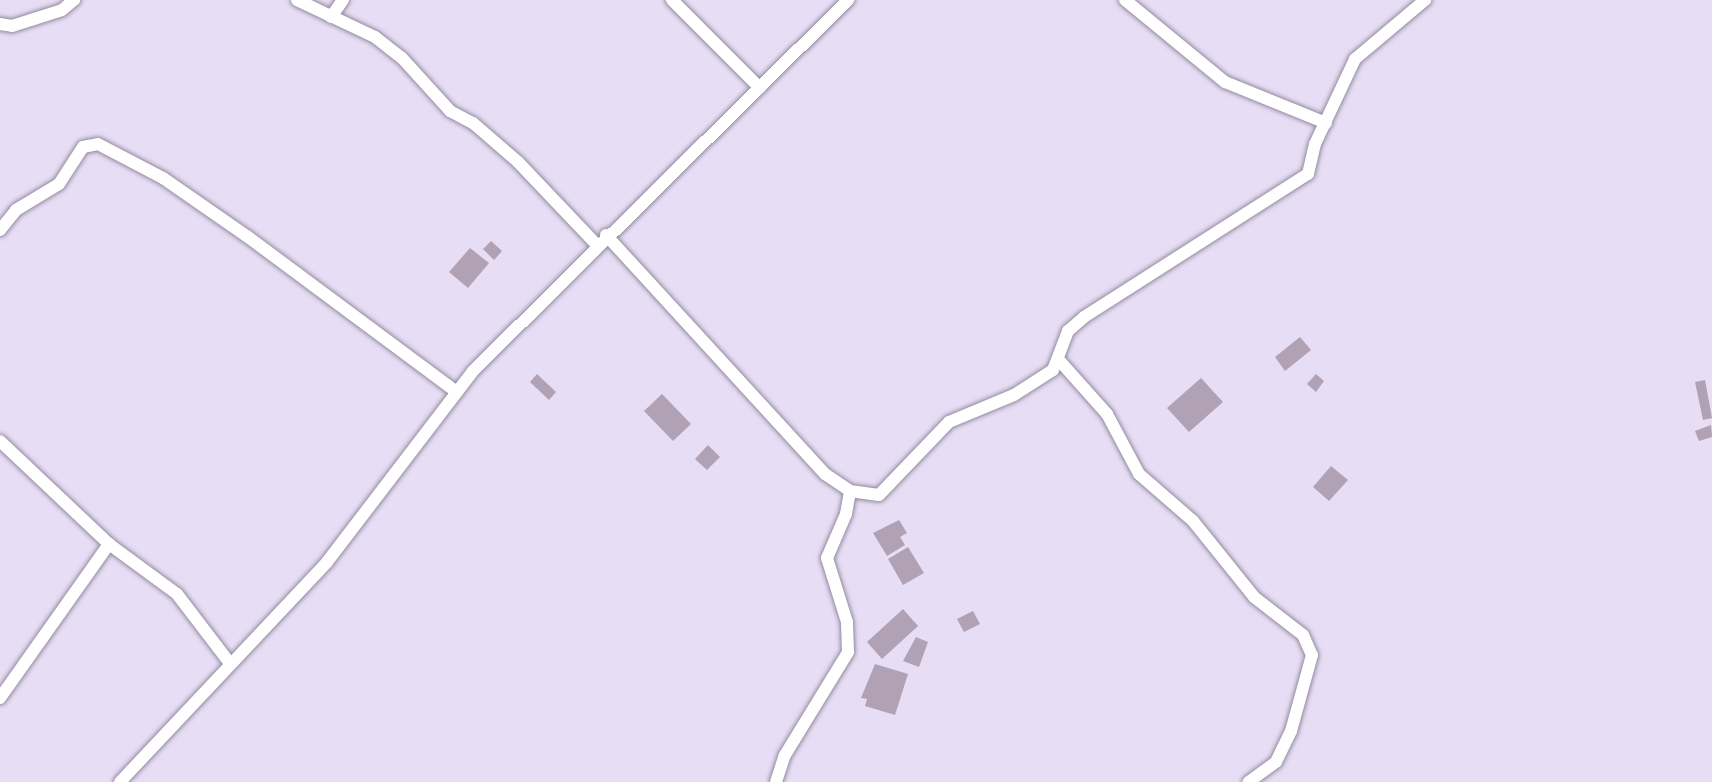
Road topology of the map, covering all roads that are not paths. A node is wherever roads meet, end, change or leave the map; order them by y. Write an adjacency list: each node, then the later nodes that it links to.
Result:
1 (74, 0): 9 (street)
2 (297, 0): 8 (street)
3 (343, 0): 8 (street)
4 (672, 0): 10 (street)
5 (848, 0): 10 (street)
6 (1125, 0): 11 (street)
7 (1425, 0): 11 (street)
8 (331, 17): 13 (street)
9 (0, 24)
10 (760, 88): 13 (street)
11 (1326, 123): 14 (street)
12 (0, 230): 15 (street)
13 (602, 240): 15 (street); 17 (street)
14 (1058, 359): 17 (street); 23 (street)
15 (457, 392): 19 (street)
16 (0, 441): 18 (street)
17 (850, 491): 22 (street)
18 (109, 544): 19 (street); 20 (street)
19 (229, 662): 21 (street)
20 (0, 698)
21 (120, 782)
22 (776, 782)
23 (1248, 782)

